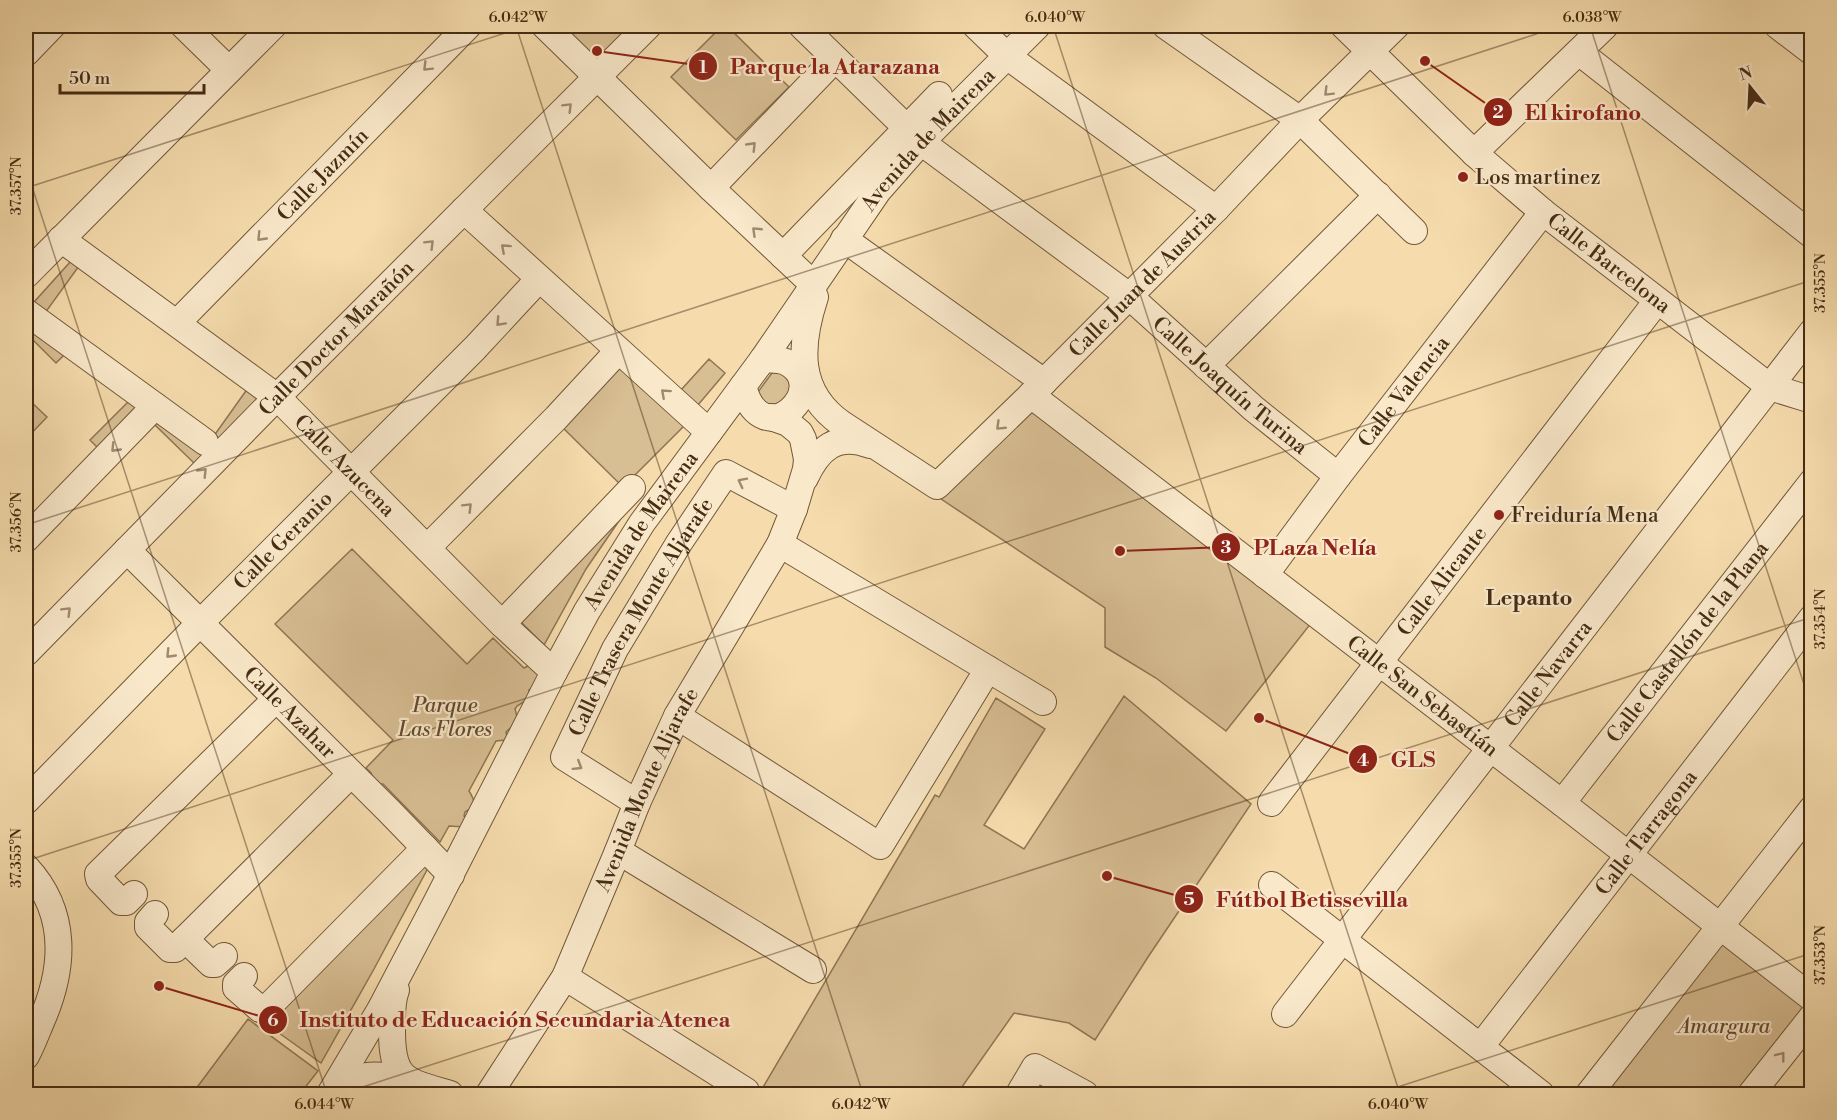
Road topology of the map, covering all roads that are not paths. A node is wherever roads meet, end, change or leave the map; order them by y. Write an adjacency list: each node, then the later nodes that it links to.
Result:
1 (52, 26): 18 (street)
2 (184, 26): 21 (street)
3 (273, 26): 21 (street)
4 (468, 26): 44 (street, Calle Jazmín, one-way to 44)
5 (545, 26): 22 (street)
6 (648, 26): 22 (street, Calle Doctor Marañón)
7 (802, 26): 20 (street, Calle Joaquín Turina)
8 (976, 26): 19 (street)
9 (1038, 26): 19 (street, Avenida de Mairena)
10 (1166, 26): 24 (street)
11 (1344, 26): 15 (street, Calle Barcelona)
12 (1396, 26): 15 (street, Calle Juan de Austria)
13 (1605, 26): 16 (street)
14 (1778, 26): 17 (street)
15 (1370, 51): 24 (street, Calle Juan de Austria, one-way to 24); 26 (street, Calle Barcelona)
16 (1579, 52): 26 (street); 33 (street)
17 (1812, 52)
18 (26, 53)
19 (1007, 56): 25 (street, Avenida de Mairena); 29 (street)
20 (835, 59): 25 (street, Calle Joaquín Turina); 27 (street, one-way to 20)
21 (229, 70): 34 (street)
22 (598, 77): 27 (street); 30 (street, Calle Doctor Marañón, one-way to 22)
23 (939, 95): 25 (street)
24 (1300, 120): 28 (street); 29 (street, Calle Juan de Austria)
25 (913, 135): 35 (street, Avenida de Mairena); 36 (street); 41 (street, Calle Joaquín Turina)
26 (1474, 153): 31 (street, Calle Barcelona)
27 (711, 188): 36 (street, one-way to 27)
28 (1378, 195): 32 (street); 48 (street)
29 (1216, 209): 41 (street, Calle Juan de Austria)
30 (464, 210): 39 (street, one-way to 30); 53 (street, Calle Doctor Marañón, one-way to 30)
31 (1543, 212): 42 (street, Calle Barcelona); 63 (street, Calle Valencia)
32 (1414, 231)
33 (1812, 235)
34 (61, 239): 38 (street); 44 (street, Calle Azucena)
35 (844, 239): 37 (street, Avenida de Mairena); 52 (street, Calle San Sebastián)
36 (783, 256): 40 (street)
37 (828, 264): 40 (street, Avenida de Mairena); 54 (street)
38 (26, 275)
39 (539, 279): 46 (street); 62 (street, Calle Geranio, one-way to 62)
40 (814, 285): 47 (street, Avenida de Mairena)
41 (1129, 296): 48 (street, Calle Joaquín Turina); 52 (street, Calle Juan de Austria)
42 (1658, 301): 51 (street, Calle Barcelona); 76 (street, Calle Alicante)
43 (26, 312): 56 (street)
44 (177, 323): 53 (street, Calle Azucena)
45 (1812, 332): 51 (street, Calle Navarra)
46 (618, 351): 58 (street, one-way to 46); 69 (street, one-way to 46)
47 (763, 359): 49 (street); 50 (street, Avenida de Mairena)
48 (1206, 366): 63 (street, Calle Joaquín Turina)
49 (797, 371): 54 (street); 57 (street)
50 (743, 386): 57 (street); 58 (street, Avenida de Mairena)
51 (1770, 387): 55 (street, Calle Barcelona); 82 (street, Calle Navarra)
52 (1038, 389): 61 (street, Calle Juan de Austria, one-way to 61); 71 (street, Calle San Sebastián)
53 (277, 397): 62 (street, Calle Azucena); 70 (street, Calle Doctor Marañón, one-way to 53)
54 (814, 397): 60 (street); 61 (street)
55 (1812, 400)
56 (155, 406): 59 (street); 67 (street, one-way to 67)
57 (783, 422): 60 (street); 66 (street)
58 (709, 432): 78 (street, Avenida de Mairena)
59 (205, 442)
60 (819, 448): 61 (street); 66 (street)
61 (876, 448)
62 (351, 473): 69 (street, Calle Azucena); 73 (street, Calle Geranio)
63 (1338, 476): 71 (street, Calle Valencia)
64 (1812, 482): 87 (street, Calle Castellón de la Plana)
65 (632, 488): 74 (street)
66 (798, 497): 68 (street, Avenida Monte Aljarafe); 85 (street, Calle Trasera Monte Aljarafe, one-way to 85)
67 (26, 539)
68 (780, 544): 77 (street); 81 (street, Avenida Monte Aljarafe)
69 (427, 548): 74 (street, Calle Azucena)
70 (128, 550): 73 (street, Calle Azahar); 75 (street, Calle Doctor Marañón, one-way to 70)
71 (1265, 575): 76 (street, Calle San Sebastián)
72 (1812, 618): 91 (street, Calle Tarragona)
73 (200, 623): 79 (street, Calle Azahar); 84 (street, Calle Geranio, one-way to 84)
74 (502, 624): 78 (street, Calle Azucena)
75 (26, 653)
76 (1378, 662): 82 (street, Calle San Sebastián); 86 (street, Calle Alicante)
77 (988, 669): 80 (street); 81 (street)
78 (554, 672): 93 (street, Avenida de Mairena)
79 (276, 699): 83 (street, Calle Azahar); 95 (street)
80 (1043, 702)
81 (677, 716): 85 (street, Avenida Monte Aljarafe)
82 (1490, 748): 87 (street, Calle San Sebastián); 99 (street, Calle Navarra)
83 (351, 774): 89 (street, Calle Azahar); 98 (street)
84 (26, 801)
85 (637, 803): 90 (street, Avenida Monte Aljarafe)
86 (1271, 803)
87 (1562, 803): 91 (street, Calle San Sebastián)
88 (1812, 809): 97 (street)
89 (425, 849): 93 (street, Calle Azahar); 103 (street)
90 (618, 851): 102 (street); 104 (street, Avenida Monte Aljarafe)
91 (1628, 855): 97 (street, Calle San Sebastián); 108 (street, Calle Tarragona)
92 (26, 867): 109 (street)
93 (451, 875): 100 (street, Avenida de Mairena)
94 (1272, 885): 99 (street)
95 (134, 894)
96 (155, 914): 98 (street)
97 (1720, 927): 105 (street, Calle San Sebastián); 120 (street)
98 (185, 939): 101 (street)
99 (1342, 939): 106 (street, Calle Navarra); 108 (street)
100 (412, 948): 110 (street); 112 (street, Avenida de Mairena)
101 (224, 956)
102 (813, 970)
103 (244, 976)
104 (565, 977): 111 (street); 116 (street, Avenida Monte Aljarafe)
105 (1812, 998)
106 (1284, 1014)
107 (1812, 1017): 121 (street, one-way to 107)
108 (1481, 1046): 119 (street)
109 (27, 1057)
110 (411, 1081): 112 (street); 115 (street)
111 (746, 1091)
112 (330, 1095)
113 (349, 1095): 114 (street)
114 (385, 1095)
115 (450, 1095)
116 (489, 1095)
117 (1019, 1095): 118 (street)
118 (1085, 1095)
119 (1541, 1095)
120 (1589, 1095)
121 (1751, 1095)

